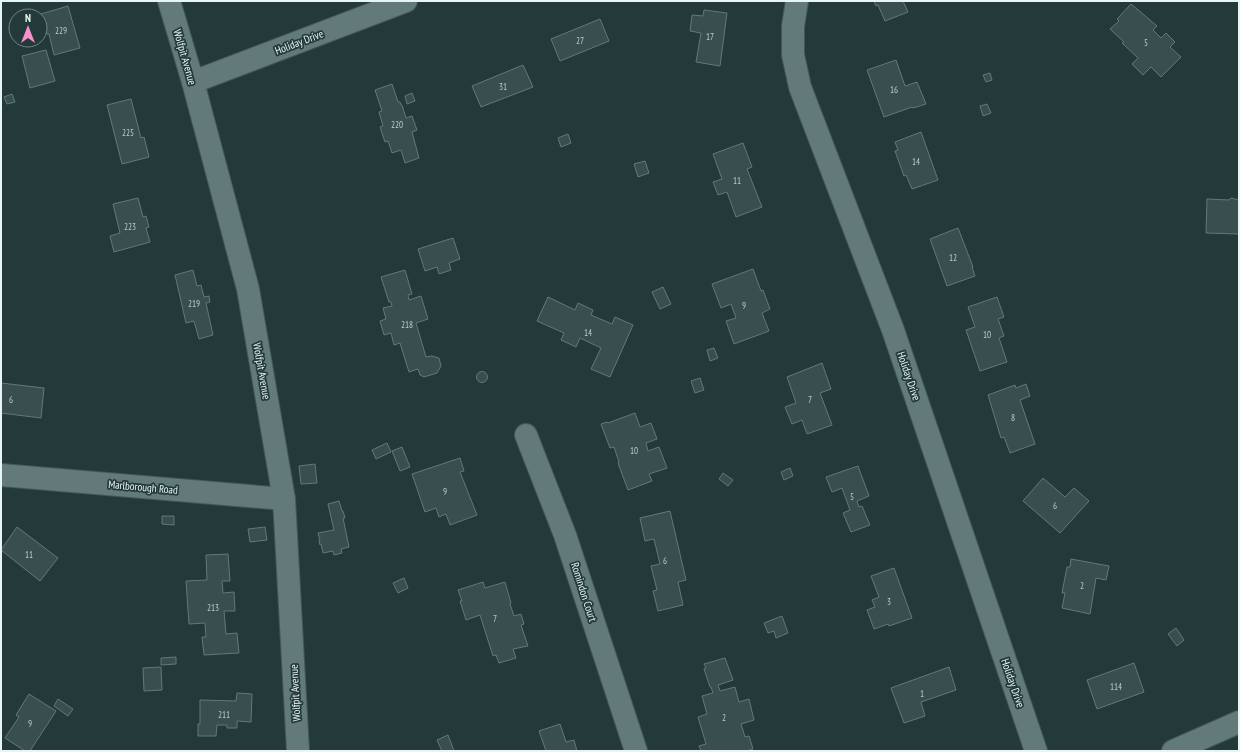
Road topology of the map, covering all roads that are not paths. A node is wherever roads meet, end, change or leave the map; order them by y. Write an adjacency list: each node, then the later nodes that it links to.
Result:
1 (169, 1): 4 (street, Wolfpit Avenue)
2 (406, 1): 4 (street, Holiday Drive)
3 (797, 1): 11 (street, Holiday Drive)
4 (193, 82): 7 (street, Wolfpit Avenue)
5 (526, 435): 10 (street, Romindon Court)
6 (1, 475): 7 (street, Marlborough Road)
7 (284, 499): 9 (street, Wolfpit Avenue)
8 (1239, 722): 12 (street)
9 (298, 751)
10 (636, 751)
11 (1036, 751)
12 (1173, 751)

